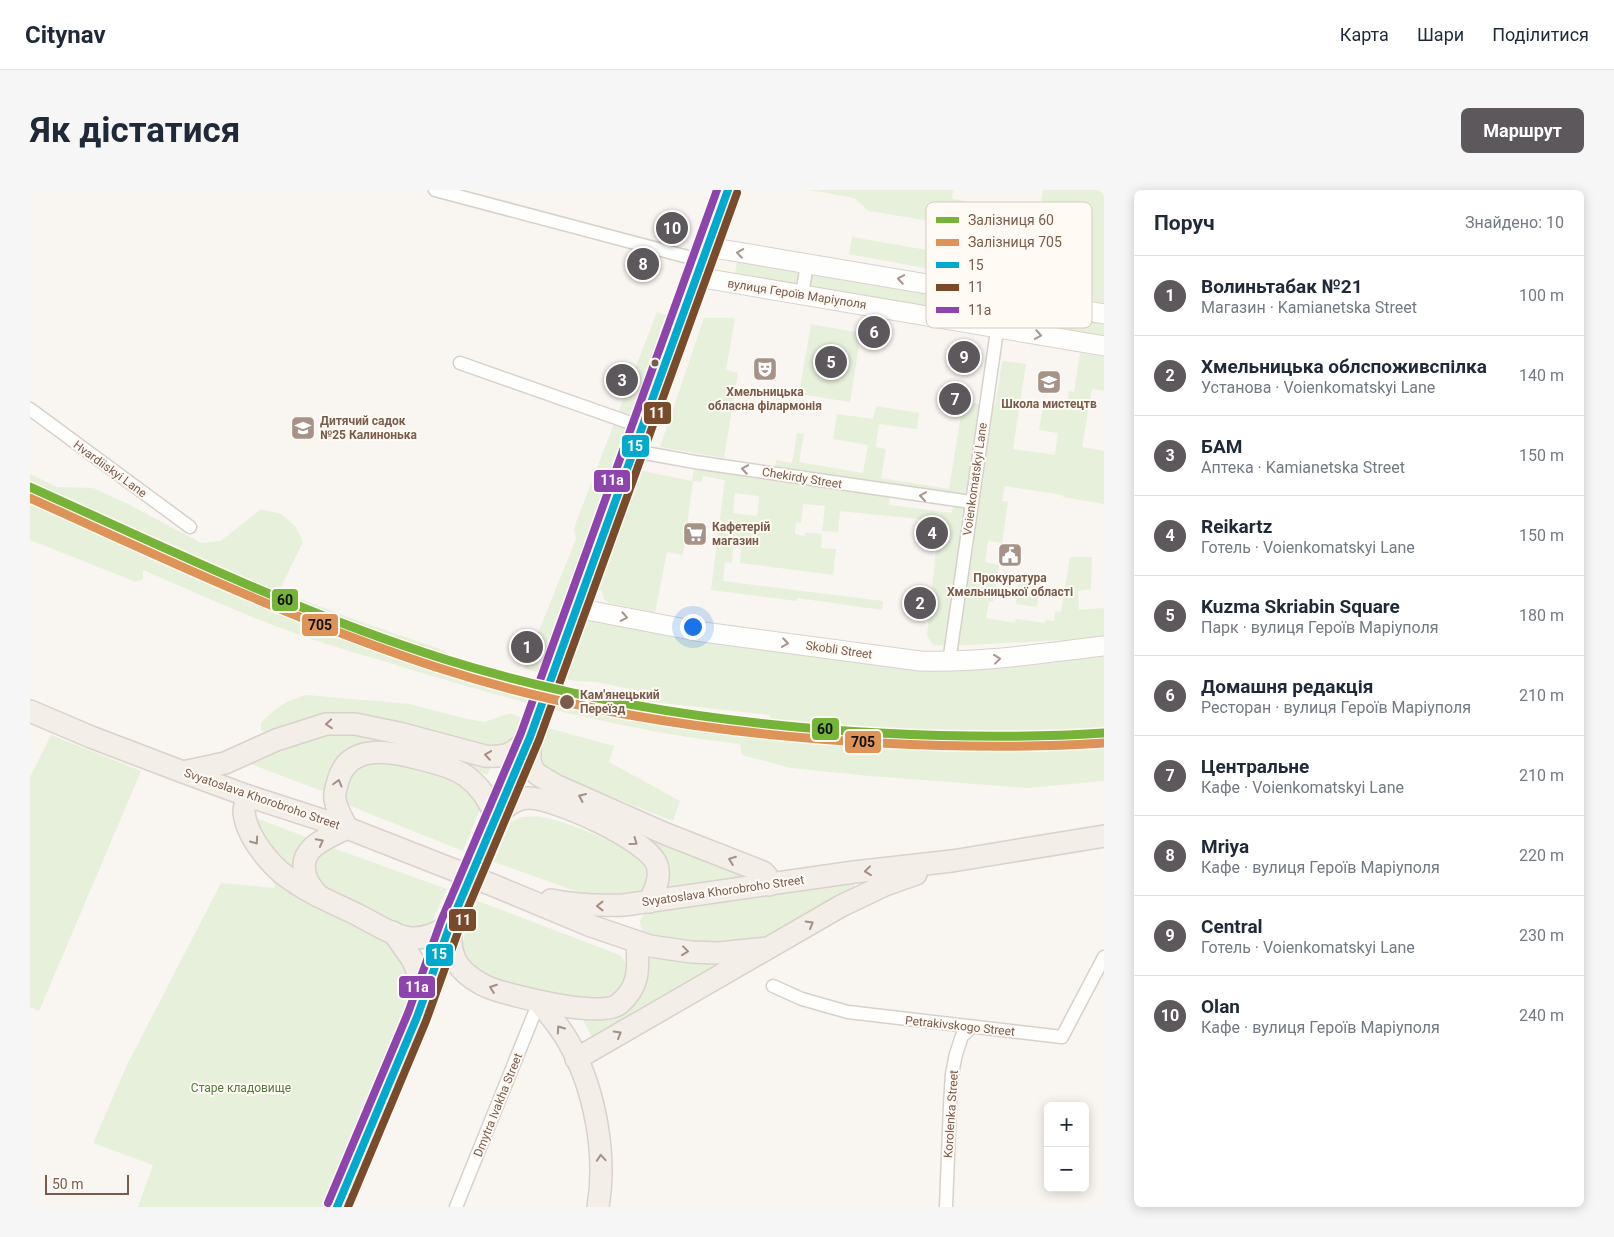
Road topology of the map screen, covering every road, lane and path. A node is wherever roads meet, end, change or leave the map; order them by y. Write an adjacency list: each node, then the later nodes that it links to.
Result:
1 (435, 190): 3 (street, вулиця Героїв Маріуполя)
2 (728, 190): 3 (main road)
3 (702, 262): 4 (street, вулиця Героїв Маріуполя, one-way to 3); 6 (street, вулиця Героїв Маріуполя); 12 (main road)
4 (807, 264): 5 (street, вулиця Героїв Маріуполя, one-way to 4); 6 (street)
5 (926, 284)
6 (802, 295): 7 (street, вулиця Героїв Маріуполя)
7 (926, 316)
8 (997, 328): 9 (street, вулиця Героїв Маріуполя, one-way to 9); 14 (street, Voienkomatskyi Lane)
9 (1104, 346)
10 (460, 363): 12 (street)
11 (30, 409): 15 (street, Hvardiiskyi Lane)
12 (642, 427): 13 (main road)
13 (634, 451): 14 (street, Chekirdy Street, one-way to 13); 16 (main road)
14 (971, 502): 18 (street, Voienkomatskyi Lane)
15 (190, 527)
16 (576, 608): 18 (street, Skobli Street, one-way to 18); 20 (main road)
17 (1104, 646): 18 (street, Skobli Street, one-way to 17)
18 (949, 662)
19 (30, 711): 21 (main road, Svyatoslava Khorobroho Street)
20 (530, 736): 21 (main road, one-way to 21); 23 (main road); 28 (main road, one-way to 20)
21 (183, 772): 22 (main road, Svyatoslava Khorobroho Street)
22 (248, 796): 24 (main road, Svyatoslava Khorobroho Street); 29 (main road, one-way to 29)
23 (495, 819): 24 (main road, one-way to 23); 30 (main road, one-way to 30); 31 (main road, bridge)
24 (348, 828): 27 (main road, Svyatoslava Khorobroho Street); 29 (main road, one-way to 24)
25 (1104, 836): 26 (main road, Svyatoslava Khorobroho Street)
26 (952, 862): 28 (main road, Svyatoslava Khorobroho Street, one-way to 28); 34 (main road, Svyatoslava Khorobroho Street, one-way to 26)
27 (495, 886): 30 (main road, Svyatoslava Khorobroho Street, one-way to 27); 33 (main road, Svyatoslava Khorobroho Street)
28 (769, 886): 30 (main road, Svyatoslava Khorobroho Street)
29 (319, 896): 32 (main road)
30 (649, 902)
31 (451, 923): 32 (main road); 37 (main road); 38 (main road, one-way to 31)
32 (393, 932): 37 (main road)
33 (637, 942): 34 (main road, Svyatoslava Khorobroho Street, one-way to 34); 38 (main road)
34 (768, 948): 40 (main road, one-way to 34)
35 (1104, 957): 39 (street, Petrakivskogo Street)
36 (773, 986): 39 (street, Petrakivskogo Street)
37 (424, 999): 41 (main road)
38 (540, 1002): 40 (main road, one-way to 38); 42 (street, Dmytra Ivakha Street)
39 (972, 1027): 44 (street, Korolenka Street)
40 (576, 1059): 43 (main road, one-way to 40)
41 (337, 1207)
42 (456, 1207)
43 (598, 1207)
44 (946, 1207)

